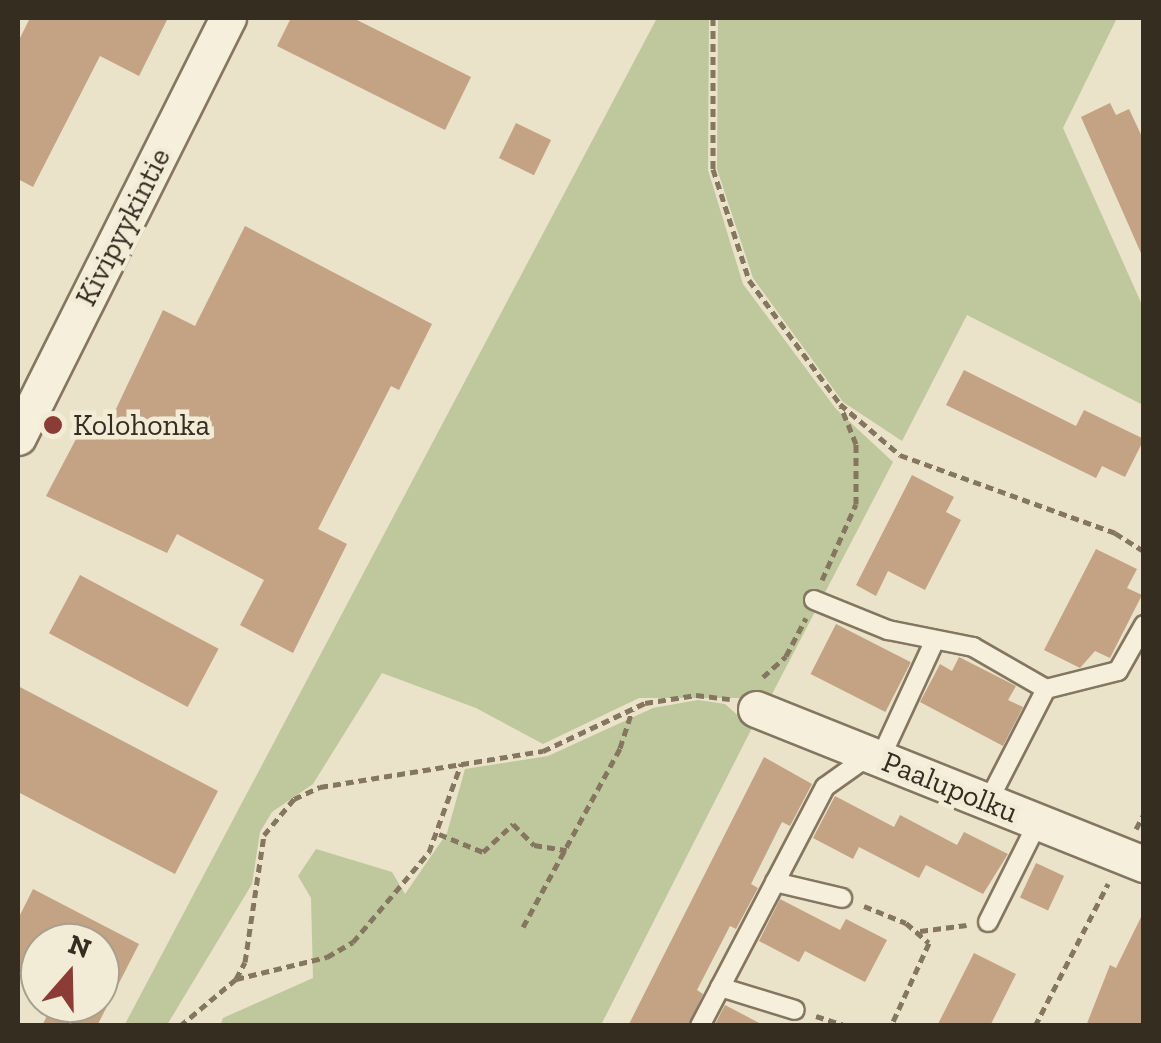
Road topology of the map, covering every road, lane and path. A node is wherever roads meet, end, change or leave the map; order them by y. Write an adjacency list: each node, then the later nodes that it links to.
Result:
1 (228, 18): 4 (street, Kivipyykintie)
2 (713, 18): 3 (path)
3 (840, 404): 5 (path); 6 (path)
4 (18, 437)
5 (1144, 552)
6 (814, 600): 8 (lane); 10 (path)
7 (1144, 624): 9 (lane)
8 (934, 642): 9 (lane); 12 (lane)
9 (1046, 689): 14 (lane)
10 (747, 706): 11 (path); 12 (street, Paalupolku)
11 (632, 710): 13 (path); 18 (path)
12 (875, 757): 14 (street, Paalupolku); 20 (lane)
13 (461, 764): 17 (path); 25 (path)
14 (988, 802): 16 (street, Paalupolku)
15 (1144, 814): 19 (path)
16 (1038, 822): 19 (street, Paalupolku); 22 (lane)
17 (439, 834): 18 (path); 25 (path)
18 (566, 850): 23 (path)
19 (1133, 860): 32 (path)
20 (775, 882): 21 (lane); 26 (lane)
21 (842, 898): 24 (path)
22 (988, 922): 24 (path)
23 (522, 927)
24 (920, 931): 31 (path)
25 (236, 979): 28 (path)
26 (720, 986): 27 (lane); 29 (lane)
27 (795, 1010): 30 (path)
28 (180, 1026)
29 (700, 1026)
30 (846, 1026)
31 (891, 1026)
32 (1035, 1026)

